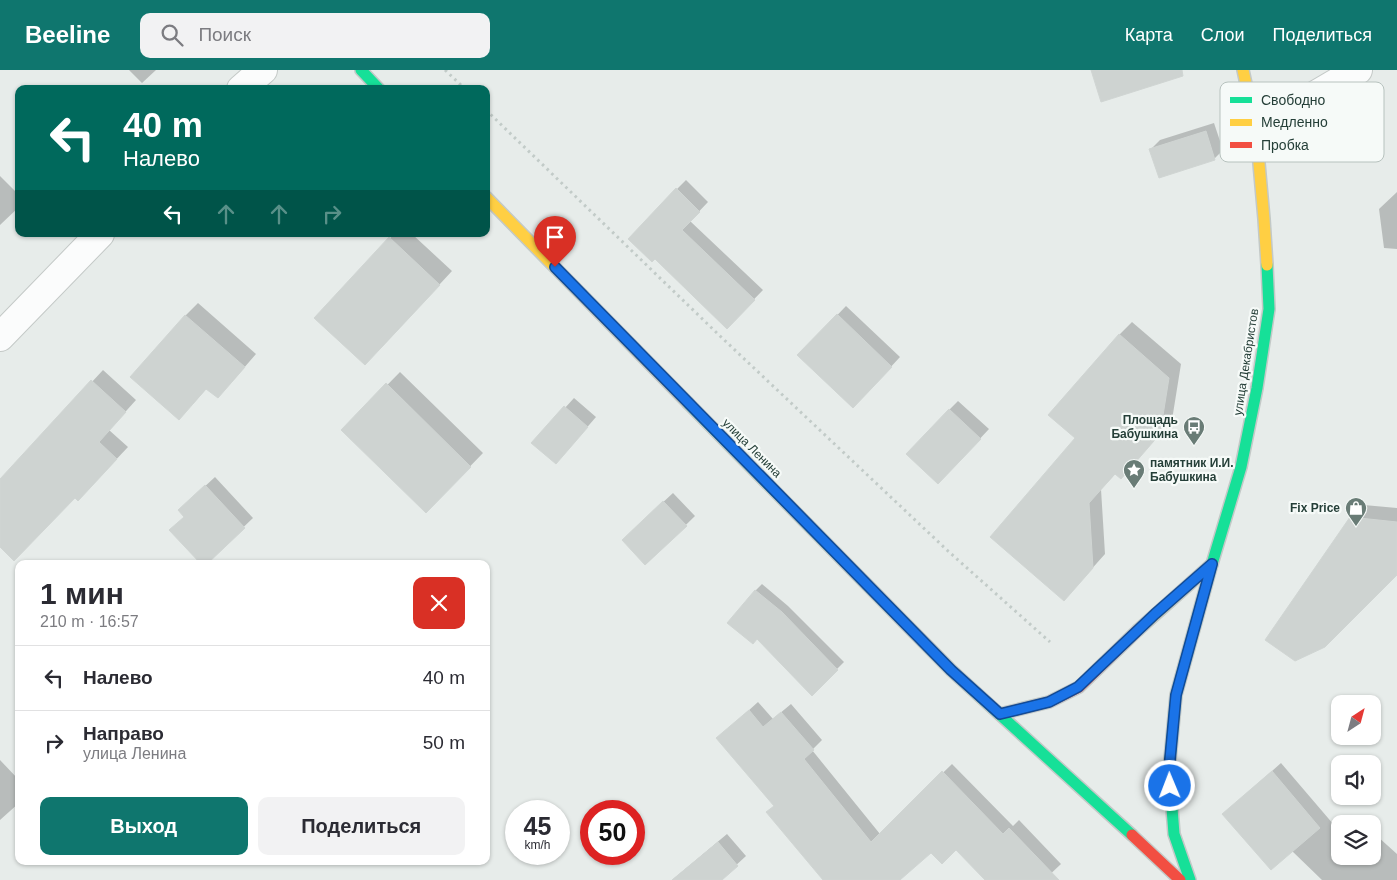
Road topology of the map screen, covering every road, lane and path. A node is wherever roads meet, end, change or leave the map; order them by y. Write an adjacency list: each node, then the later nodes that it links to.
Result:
1 (263, 70): 6 (street)
2 (361, 70): 7 (street)
3 (445, 70): 8 (path)
4 (1358, 70): 5 (street)
5 (1338, 82)
6 (246, 85)
7 (376, 85)
8 (460, 85)
9 (490, 114): 15 (path)
10 (1259, 162): 14 (street, улица Декабристов)
11 (490, 201): 16 (street, улица Ленина)
12 (97, 237): 13 (street)
13 (0, 337)
14 (1212, 564): 16 (street); 18 (street, улица Декабристов)
15 (1050, 642)
16 (1000, 714): 17 (street, улица Ленина)
17 (1180, 880)
18 (1190, 880)

